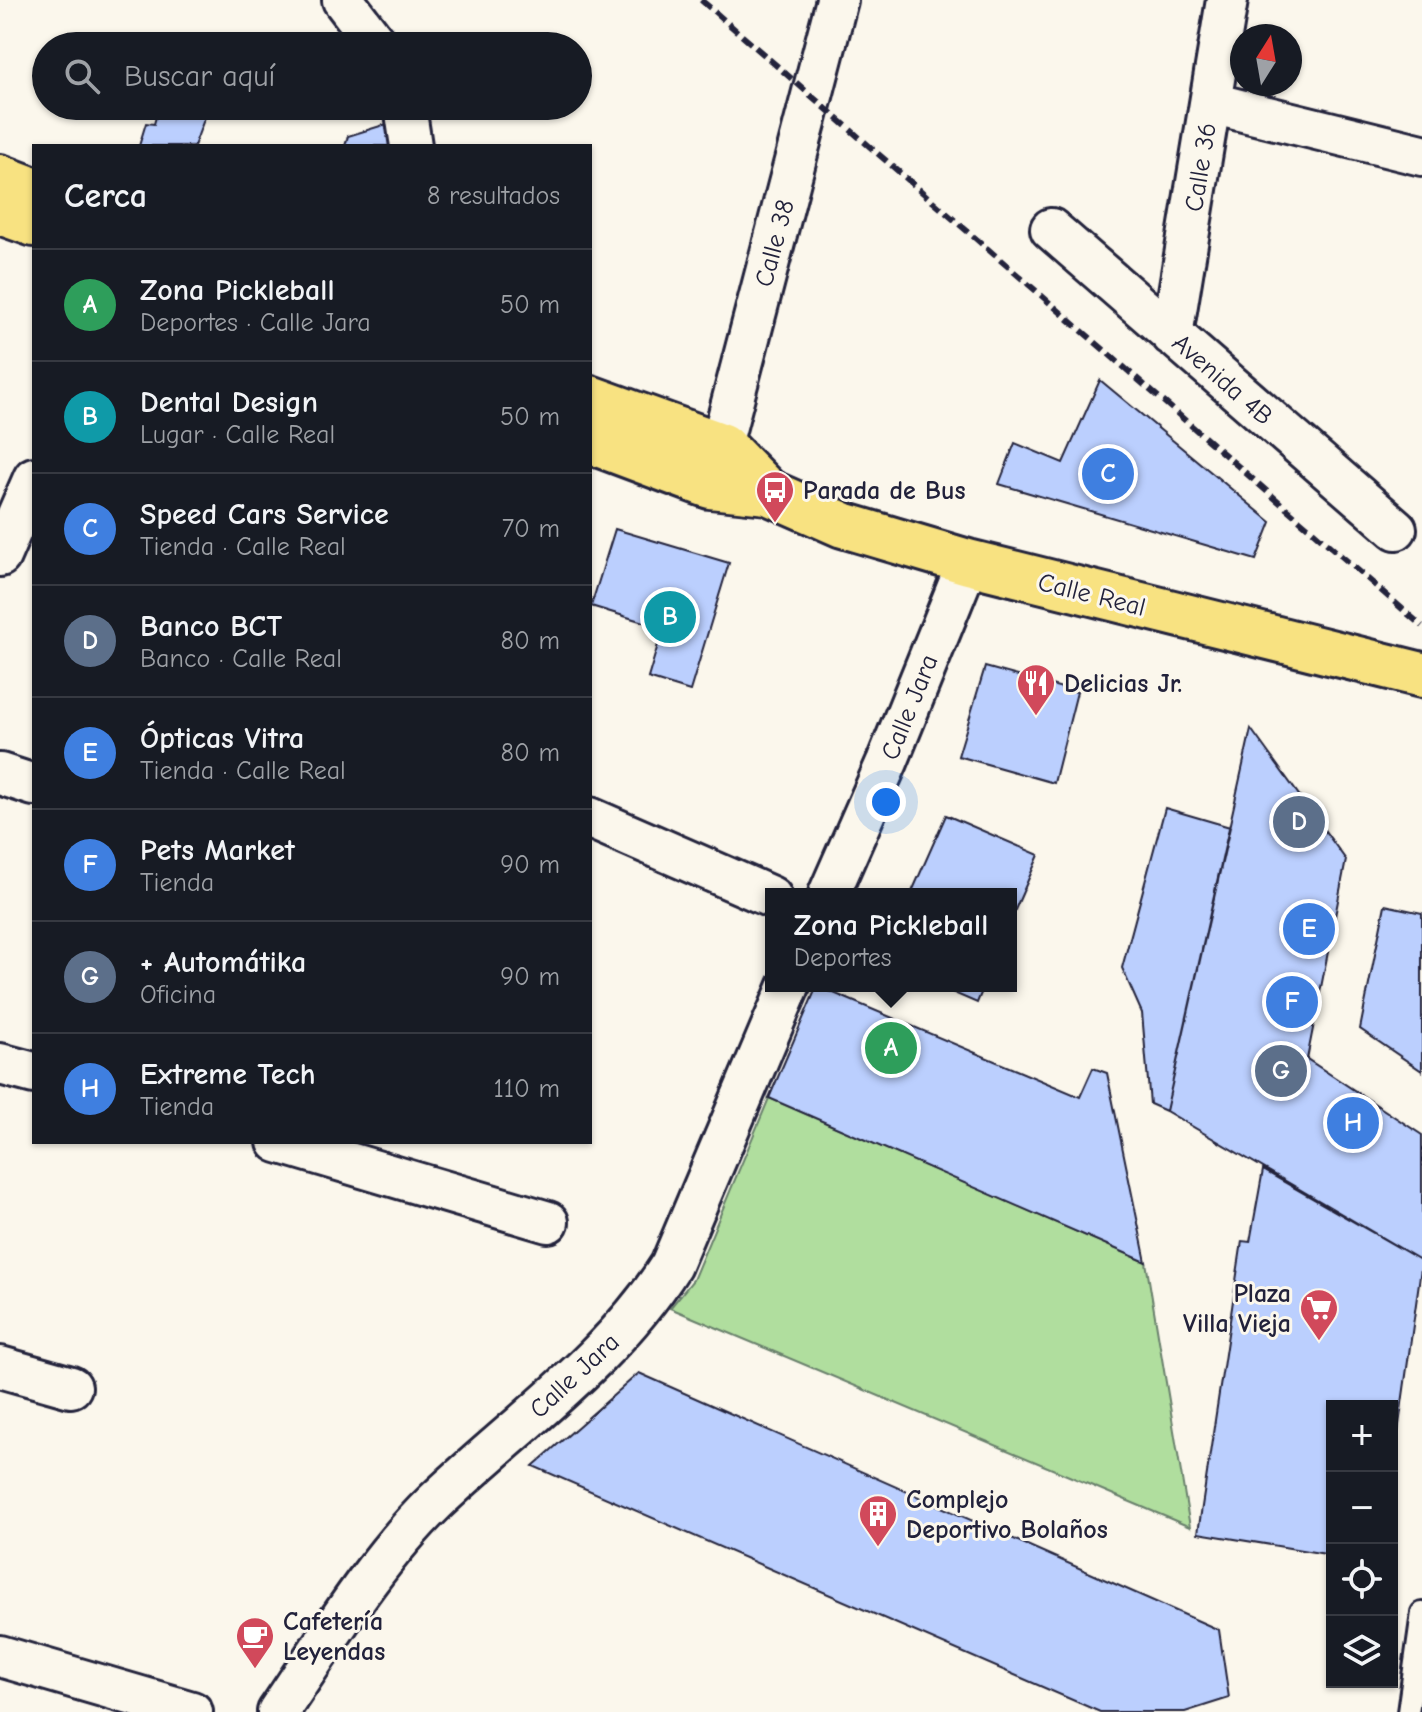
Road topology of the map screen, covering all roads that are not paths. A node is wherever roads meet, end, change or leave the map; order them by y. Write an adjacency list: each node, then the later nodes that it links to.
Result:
1 (343, 0): 4 (street)
2 (837, 0): 17 (street, Calle 38)
3 (1227, 0): 5 (street, Calle 36)
4 (367, 32)
5 (1211, 103): 8 (street); 14 (street, Calle 36)
6 (407, 120): 7 (street)
7 (411, 144)
8 (1422, 155)
9 (0, 177): 10 (main road)
10 (32, 189)
11 (0, 212): 12 (main road)
12 (32, 223)
13 (1051, 229): 14 (street, Avenida 4B)
14 (1172, 335): 19 (street, Avenida 4B)
15 (592, 399): 17 (main road, Calle Real)
16 (592, 441): 17 (main road, Calle Real)
17 (716, 466): 21 (main road, Calle Real)
18 (32, 483): 20 (street)
19 (1396, 529)
20 (0, 556)
21 (968, 562): 22 (main road, Calle Real); 26 (street, Calle Jara)
22 (1422, 675)
23 (0, 774): 24 (street)
24 (32, 784)
25 (592, 819): 27 (street)
26 (832, 888)
27 (765, 894)
28 (786, 992): 38 (street, Calle Jara)
29 (0, 1064): 30 (street)
30 (32, 1072)
31 (285, 1144): 32 (street)
32 (548, 1222)
33 (0, 1367): 34 (street)
34 (71, 1387)
35 (1422, 1613): 39 (lane)
36 (0, 1656): 37 (street)
37 (192, 1712)
38 (278, 1712)
39 (1408, 1712)

